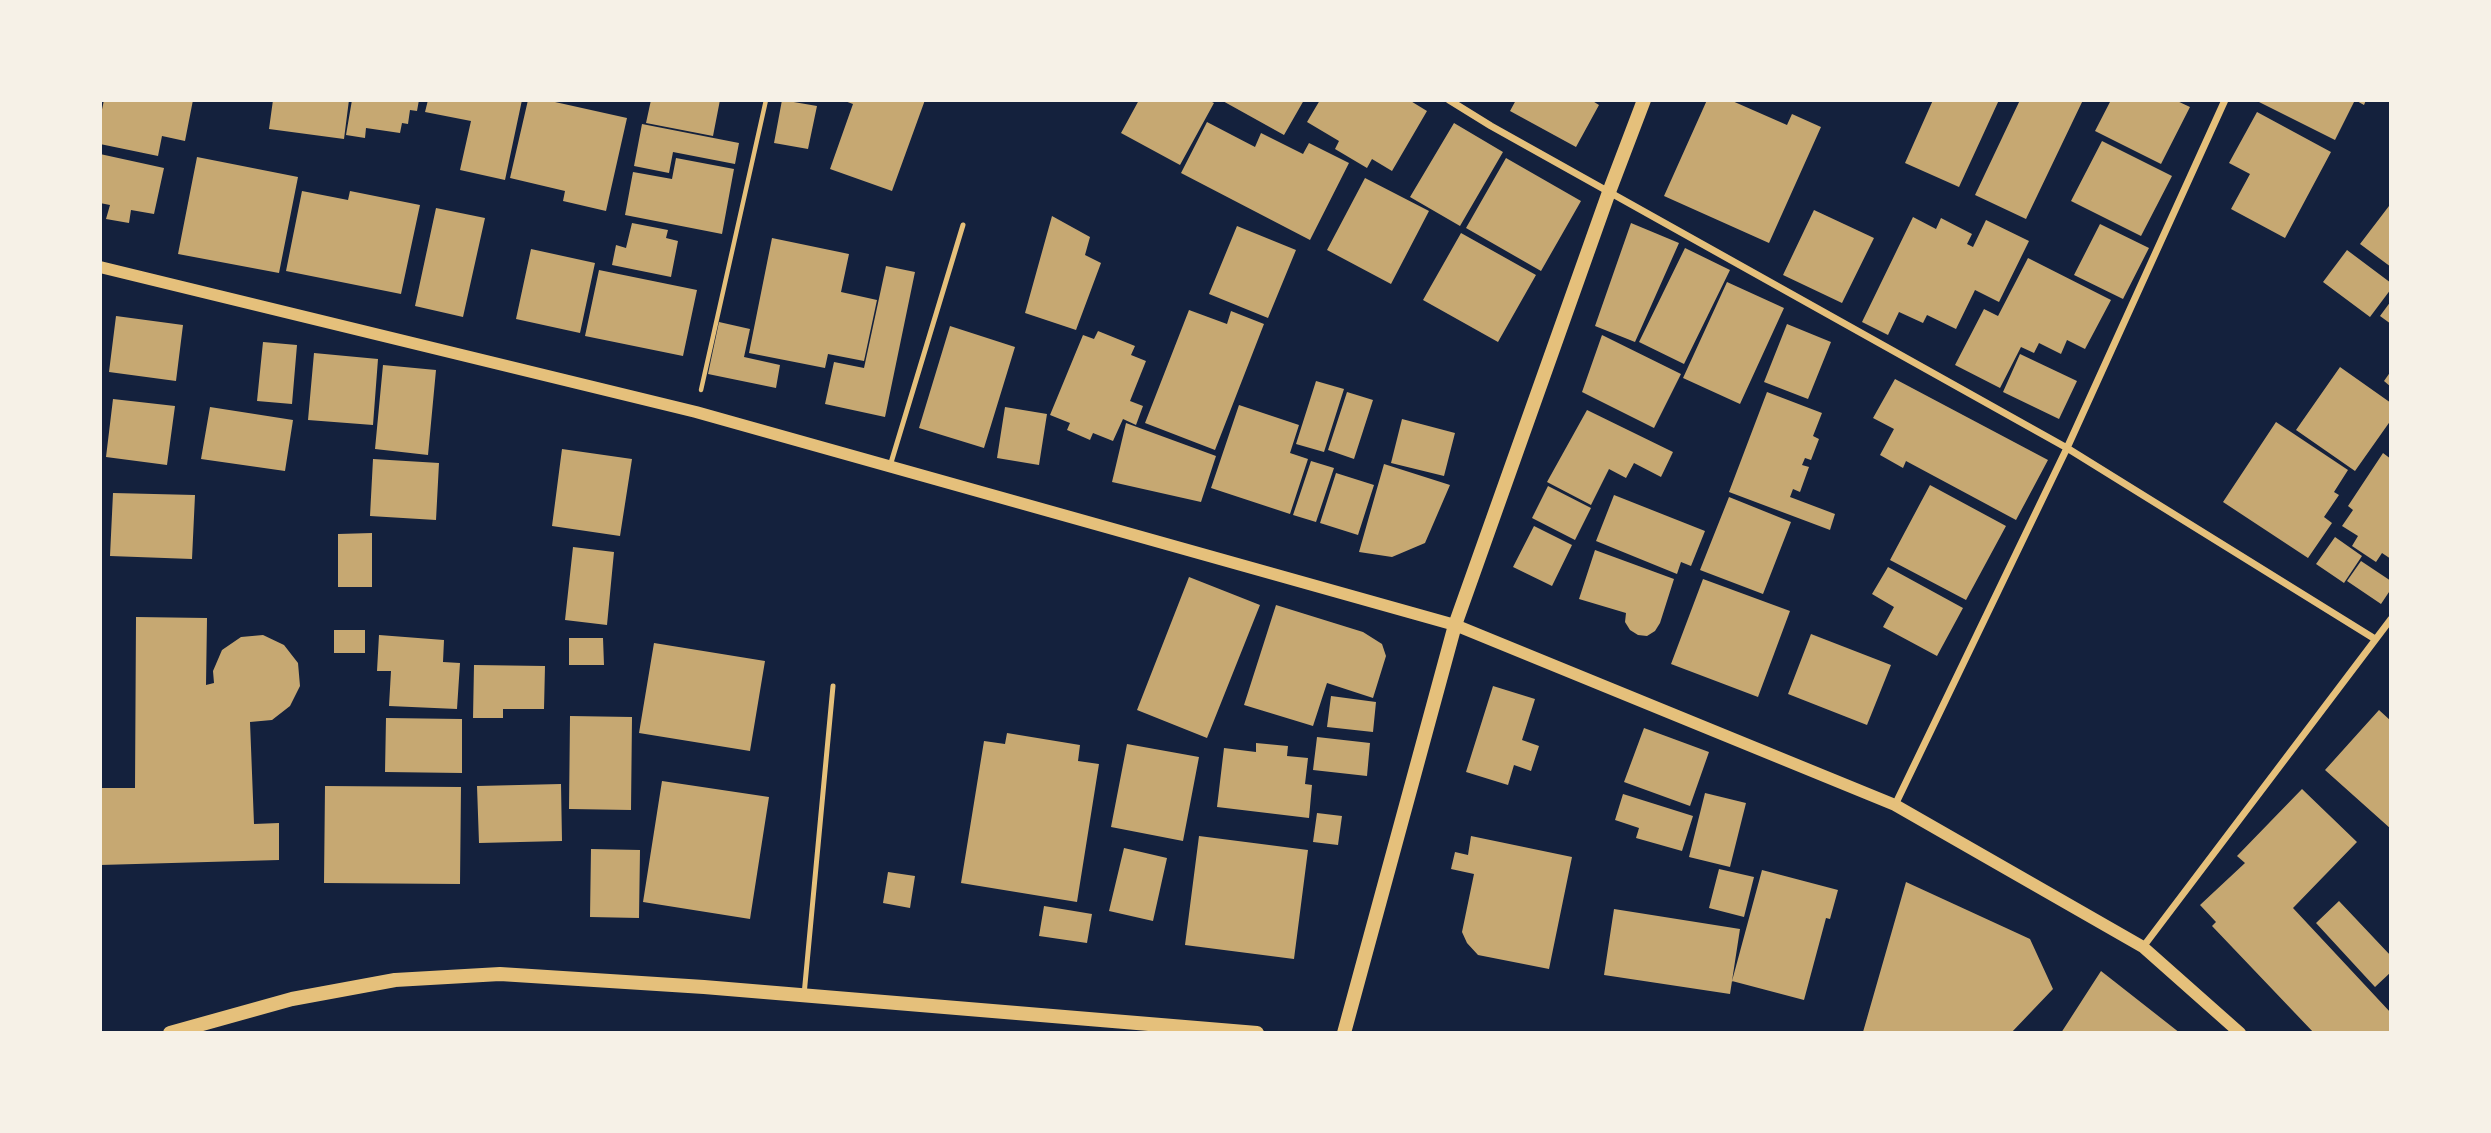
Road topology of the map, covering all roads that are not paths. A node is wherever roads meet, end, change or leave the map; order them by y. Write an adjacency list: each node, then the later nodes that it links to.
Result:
1 (1449, 100): 4 (street)
2 (1644, 100): 4 (main road)
3 (2225, 100): 7 (street)
4 (1609, 192): 7 (street); 10 (main road)
5 (963, 225): 8 (lane)
6 (100, 268): 8 (street)
7 (2067, 448): 11 (street); 13 (street)
8 (890, 466): 10 (street)
9 (2391, 619): 11 (street)
10 (1455, 625): 13 (street); 18 (main road)
11 (2375, 639): 14 (street)
12 (833, 686): 15 (lane)
13 (1895, 805): 14 (street)
14 (2143, 947): 19 (street)
15 (804, 995): 16 (main road); 17 (main road)
16 (170, 1033)
17 (1257, 1033)
18 (1344, 1033)
19 (2241, 1033)

